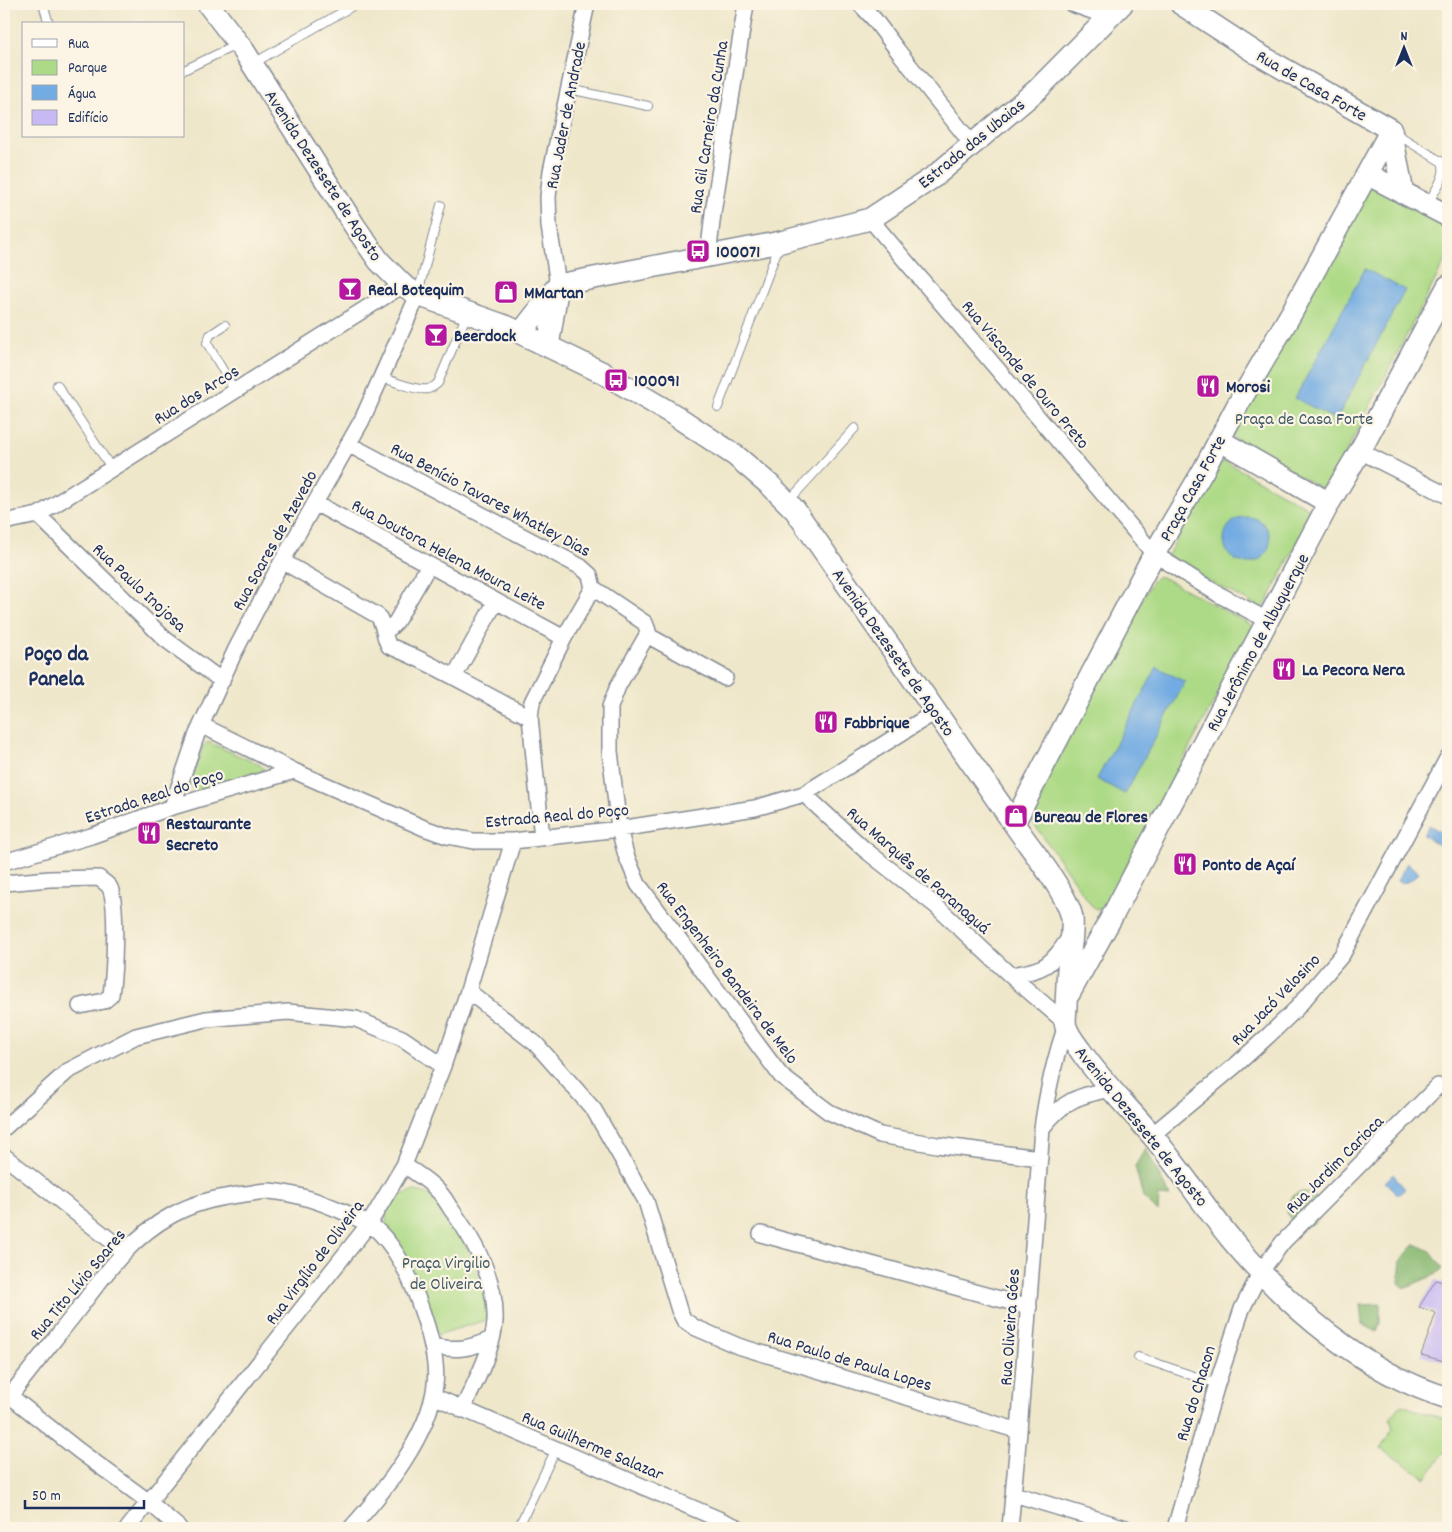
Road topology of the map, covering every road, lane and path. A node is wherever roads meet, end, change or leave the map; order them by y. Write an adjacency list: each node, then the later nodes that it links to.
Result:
1 (43, 4): 10 (lane)
2 (208, 4): 11 (main road, Avenida Dezessete de Agosto)
3 (356, 4): 12 (lane)
4 (587, 4): 14 (street, Rua Jader de Andrade)
5 (746, 4): 25 (street, Rua Gil Carneiro da Cunha)
6 (860, 4): 17 (street)
7 (1072, 4): 9 (street)
8 (1181, 4): 16 (main road, Rua de Casa Forte)
9 (1116, 10): 17 (main road, Estrada das Ubaias)
10 (48, 22)
11 (238, 44): 12 (main road, Avenida Dezessete de Agosto); 13 (lane)
12 (252, 64): 28 (main road, Avenida Dezessete de Agosto)
13 (185, 70)
14 (569, 90): 15 (lane); 26 (street, Rua Jader de Andrade)
15 (648, 106)
16 (1391, 130): 18 (main road, Praça Casa Forte); 19 (main road); 20 (lane)
17 (972, 144): 23 (main road, Estrada das Ubaias)
18 (1367, 174): 19 (main road); 38 (main road, Praça Casa Forte)
19 (1403, 193): 20 (main road)
20 (1427, 205): 22 (main road)
21 (442, 206): 28 (lane)
22 (1448, 216)
23 (870, 219): 24 (main road, Estrada das Ubaias); 48 (street, Rua Visconde de Ouro Preto)
24 (780, 242): 25 (main road, Estrada das Ubaias); 36 (lane)
25 (708, 257): 26 (main road, Estrada das Ubaias)
26 (558, 285): 31 (main road); 32 (main road, Rua Jader de Andrade)
27 (1448, 286): 40 (main road, Rua Jerônimo de Albuquerque)
28 (411, 290): 29 (main road, Avenida Dezessete de Agosto); 33 (street, Rua Soares de Azevedo); 35 (street, Rua dos Arcos)
29 (468, 313): 31 (main road, Avenida Dezessete de Agosto); 33 (lane)
30 (225, 325): 35 (lane)
31 (521, 333): 32 (main road, Avenida Dezessete de Agosto)
32 (548, 346): 43 (main road, Avenida Dezessete de Agosto)
33 (381, 377): 39 (street, Rua Soares de Azevedo)
34 (57, 385): 41 (lane)
35 (235, 391): 41 (street, Rua dos Arcos)
36 (718, 407)
37 (855, 428): 43 (lane)
38 (1219, 440): 45 (main road); 48 (main road, Praça Casa Forte)
39 (348, 444): 44 (street, Rua Soares de Azevedo); 51 (street, Rua Benício Tavares Whatley Dias)
40 (1360, 451): 42 (street); 45 (main road, Rua Jerônimo de Albuquerque)
41 (112, 468): 46 (street, Rua dos Arcos)
42 (1448, 496)
43 (788, 502): 60 (main road, Avenida Dezessete de Agosto)
44 (315, 503): 49 (street, Rua Soares de Azevedo); 50 (street, Rua Doutora Helena Moura Leite)
45 (1329, 503): 53 (main road, Rua Jerônimo de Albuquerque)
46 (38, 515): 47 (street, Rua dos Arcos); 59 (street, Rua Paulo Inojosa)
47 (4, 522)
48 (1154, 554): 53 (street); 67 (main road, Praça Casa Forte)
49 (282, 561): 54 (street); 59 (street, Rua Soares de Azevedo)
50 (429, 565): 52 (street, Rua Doutora Helena Moura Leite); 54 (street)
51 (593, 588): 55 (street, Rua Benício Tavares Whatley Dias); 56 (street)
52 (496, 601): 56 (street, Rua Doutora Helena Moura Leite); 57 (street)
53 (1267, 620): 76 (main road, Rua Jerônimo de Albuquerque)
54 (384, 630): 57 (street)
55 (647, 635): 58 (street); 68 (street, Rua Engenheiro Bandeira de Melo)
56 (564, 638): 61 (street)
57 (454, 677): 61 (street)
58 (726, 678)
59 (222, 681): 62 (street, Rua Soares de Azevedo)
60 (935, 712): 65 (street, Estrada Real do Poço); 67 (main road, Avenida Dezessete de Agosto)
61 (530, 717): 69 (street)
62 (201, 725): 64 (street); 66 (street, Rua Soares de Azevedo)
63 (1448, 757): 84 (street, Rua Jacó Velosino)
64 (294, 770): 66 (street, Estrada Real do Poço); 70 (street, Estrada Real do Poço)
65 (804, 794): 68 (street, Estrada Real do Poço); 74 (street, Rua Marquês de Paranaguá)
66 (172, 807): 71 (street, Estrada Real do Poço)
67 (1014, 823): 73 (main road, Avenida Dezessete de Agosto)
68 (619, 830): 69 (street, Estrada Real do Poço); 86 (street, Rua Engenheiro Bandeira de Melo)
69 (542, 838): 70 (street, Estrada Real do Poço)
70 (512, 840): 75 (street, Rua Virgílio de Oliveira)
71 (4, 862)
72 (4, 883): 77 (street)
73 (1072, 933): 74 (street); 76 (main road, Avenida Dezessete de Agosto)
74 (1010, 975): 78 (street, Rua Marquês de Paranaguá)
75 (468, 991): 79 (street, Rua Virgílio de Oliveira); 103 (street, Rua Paulo de Paula Lopes)
76 (1067, 999): 78 (main road, Avenida Dezessete de Agosto)
77 (80, 1006)
78 (1066, 1025): 81 (main road, Avenida Dezessete de Agosto); 83 (street, Rua Oliveira Góes)
79 (443, 1066): 82 (street); 87 (street, Rua Virgílio de Oliveira)
80 (1438, 1086): 91 (street, Rua Jardim Carioca)
81 (1110, 1089): 83 (street); 84 (main road, Avenida Dezessete de Agosto)
82 (4, 1128)
83 (1042, 1128): 86 (street, Rua Oliveira Góes)
84 (1152, 1135): 91 (main road, Avenida Dezessete de Agosto)
85 (4, 1156): 90 (street)
86 (1040, 1158): 92 (street, Rua Oliveira Góes)
87 (404, 1165): 88 (street, Rua Virgílio de Oliveira); 93 (street)
88 (369, 1224): 90 (street, Rua Tito Lívio Soares); 94 (street, Rua Tito Lívio Soares); 106 (street, Rua Virgílio de Oliveira)
89 (761, 1234): 92 (street)
90 (124, 1251): 98 (street, Rua Tito Lívio Soares)
91 (1261, 1271): 96 (street, Rua do Chacon); 97 (main road, Avenida Dezessete de Agosto)
92 (1029, 1308): 103 (street, Rua Oliveira Góes)
93 (492, 1339): 94 (street); 102 (street)
94 (432, 1346): 99 (street, Rua Tito Lívio Soares)
95 (1138, 1358): 96 (lane)
96 (1217, 1384): 114 (street, Rua do Chacon)
97 (1428, 1392): 100 (main road, Avenida Dezessete de Agosto); 101 (main road)
98 (7, 1393): 106 (street)
99 (433, 1396): 102 (street, Rua Guilherme Salazar); 109 (street, Rua Tito Lívio Soares)
100 (1448, 1398)
101 (1448, 1405)
102 (462, 1410): 104 (street, Rua Guilherme Salazar)
103 (1019, 1431): 105 (street, Rua Oliveira Góes)
104 (556, 1449): 110 (lane); 111 (street, Rua Guilherme Salazar)
105 (1014, 1494): 112 (street, Rua Oliveira Góes); 113 (street)
106 (149, 1502): 107 (street, Rua Virgílio de Oliveira); 108 (street)
107 (128, 1528)
108 (178, 1528)
109 (352, 1528)
110 (518, 1528)
111 (739, 1528)
112 (1010, 1528)
113 (1126, 1528)
114 (1175, 1528)

